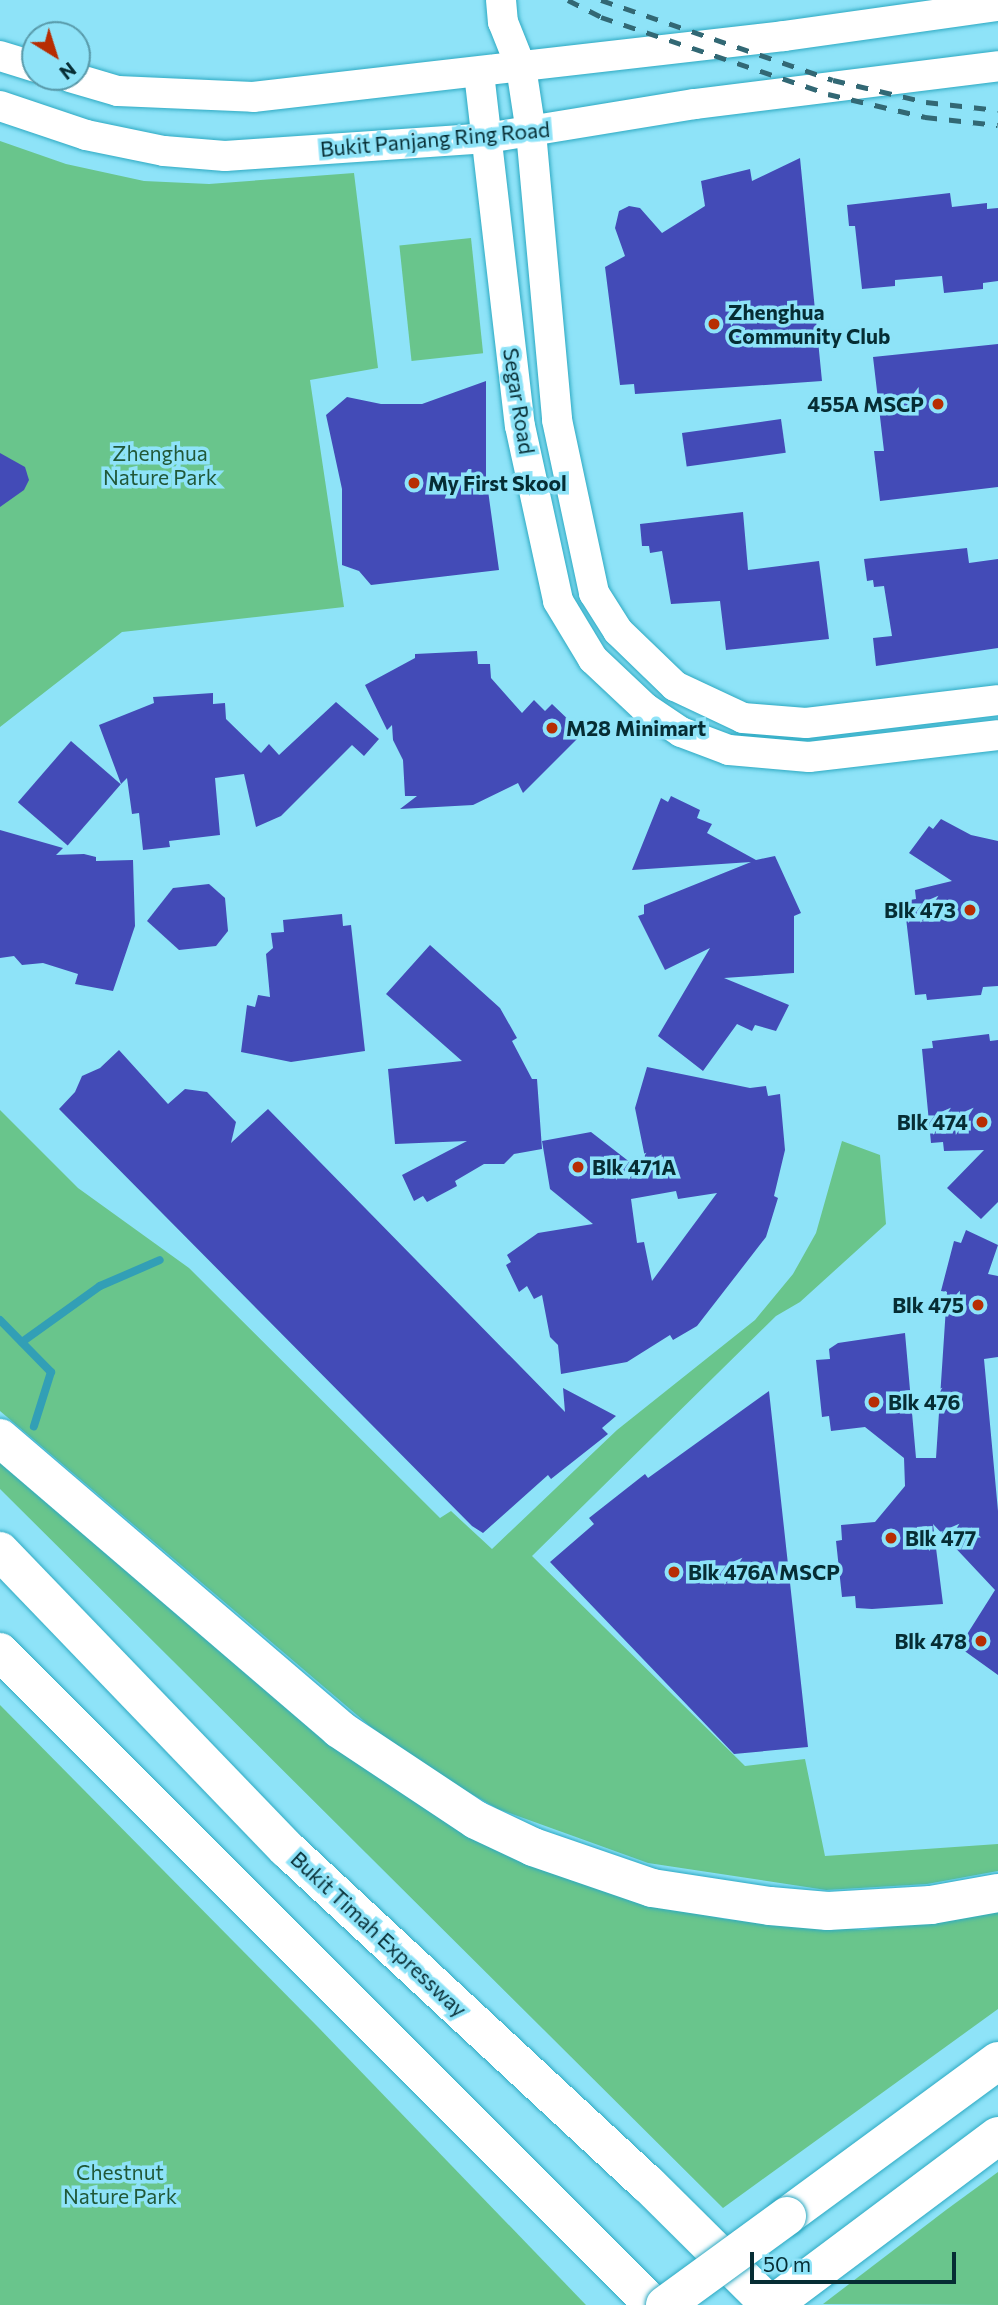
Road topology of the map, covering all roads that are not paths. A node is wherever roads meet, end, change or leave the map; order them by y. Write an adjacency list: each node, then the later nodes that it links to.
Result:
1 (998, 6): 6 (street)
2 (502, 11): 6 (street, Segar Road); 7 (street)
3 (0, 56): 4 (street)
4 (21, 63)
5 (998, 66): 10 (street, Bukit Panjang Ring Road)
6 (522, 67): 7 (street); 10 (street, Segar Road)
7 (479, 73): 8 (street); 11 (street, Segar Road)
8 (91, 83)
9 (0, 106): 11 (street, Bukit Panjang Ring Road)
10 (531, 132): 11 (street, Bukit Panjang Ring Road); 12 (street, Segar Road)
11 (487, 138): 13 (street, Segar Road)
12 (998, 700)
13 (998, 735)
14 (0, 1438): 17 (highway)
15 (0, 1551): 21 (highway, Bukit Timah Expressway)
16 (0, 1652): 20 (highway)
17 (998, 1892)
18 (998, 2062): 20 (highway, bridge)
19 (998, 2136): 21 (highway)
20 (654, 2304)
21 (771, 2305)

